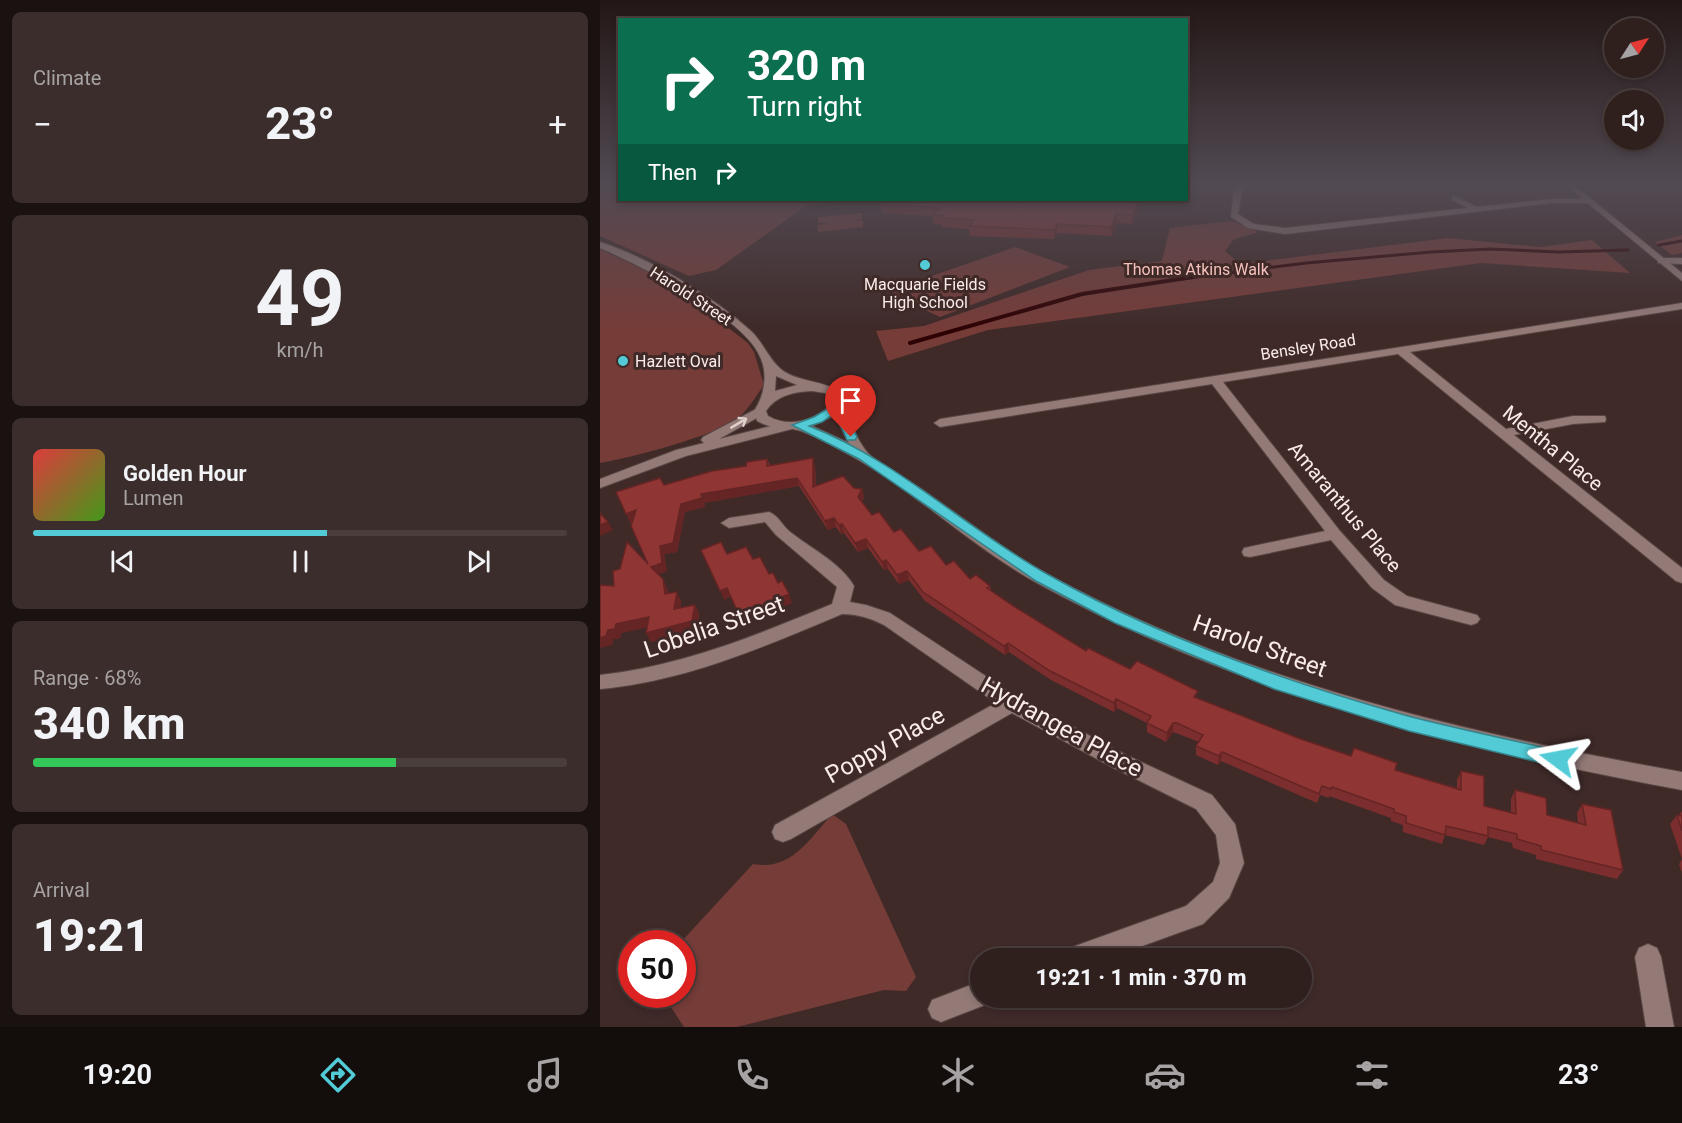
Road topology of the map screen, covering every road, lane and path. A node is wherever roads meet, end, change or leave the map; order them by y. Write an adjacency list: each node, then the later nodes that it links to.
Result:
1 (1627, 233): 3 (street)
2 (600, 244): 8 (street, Harold Street)
3 (1661, 261): 4 (street); 5 (street)
4 (1682, 261)
5 (1682, 278)
6 (1682, 306): 7 (street, Bensley Road)
7 (1400, 350): 9 (street, Bensley Road); 16 (street, Mentha Place)
8 (768, 363): 10 (street, Harold Street); 11 (street)
9 (1215, 379): 14 (street, Bensley Road); 21 (street, Amaranthus Place)
10 (812, 387): 11 (street); 12 (street, Harold Street)
11 (763, 406): 15 (street, Harold Street); 17 (street, one-way to 11)
12 (837, 406): 15 (street); 18 (street, Harold Street)
13 (1600, 419): 16 (street)
14 (940, 423)
15 (793, 426): 17 (street); 18 (street, Harold Street)
16 (1504, 433): 23 (street, Mentha Place)
17 (681, 453): 19 (street)
18 (864, 456): 28 (street, Harold Street)
19 (600, 484)
20 (729, 523): 24 (street)
21 (1335, 534): 22 (street); 25 (street, Amaranthus Place)
22 (1250, 552)
23 (1682, 578)
24 (840, 608): 26 (street, Lobelia Street); 27 (street, Hydrangea Place)
25 (1472, 620)
26 (600, 682)
27 (1012, 704): 29 (street, Poppy Place); 30 (street, Hydrangea Place)
28 (1682, 781)
29 (783, 832)
30 (1103, 948)
31 (1648, 957): 34 (street)
32 (970, 998): 33 (street)
33 (941, 1009)
34 (1660, 1027)

